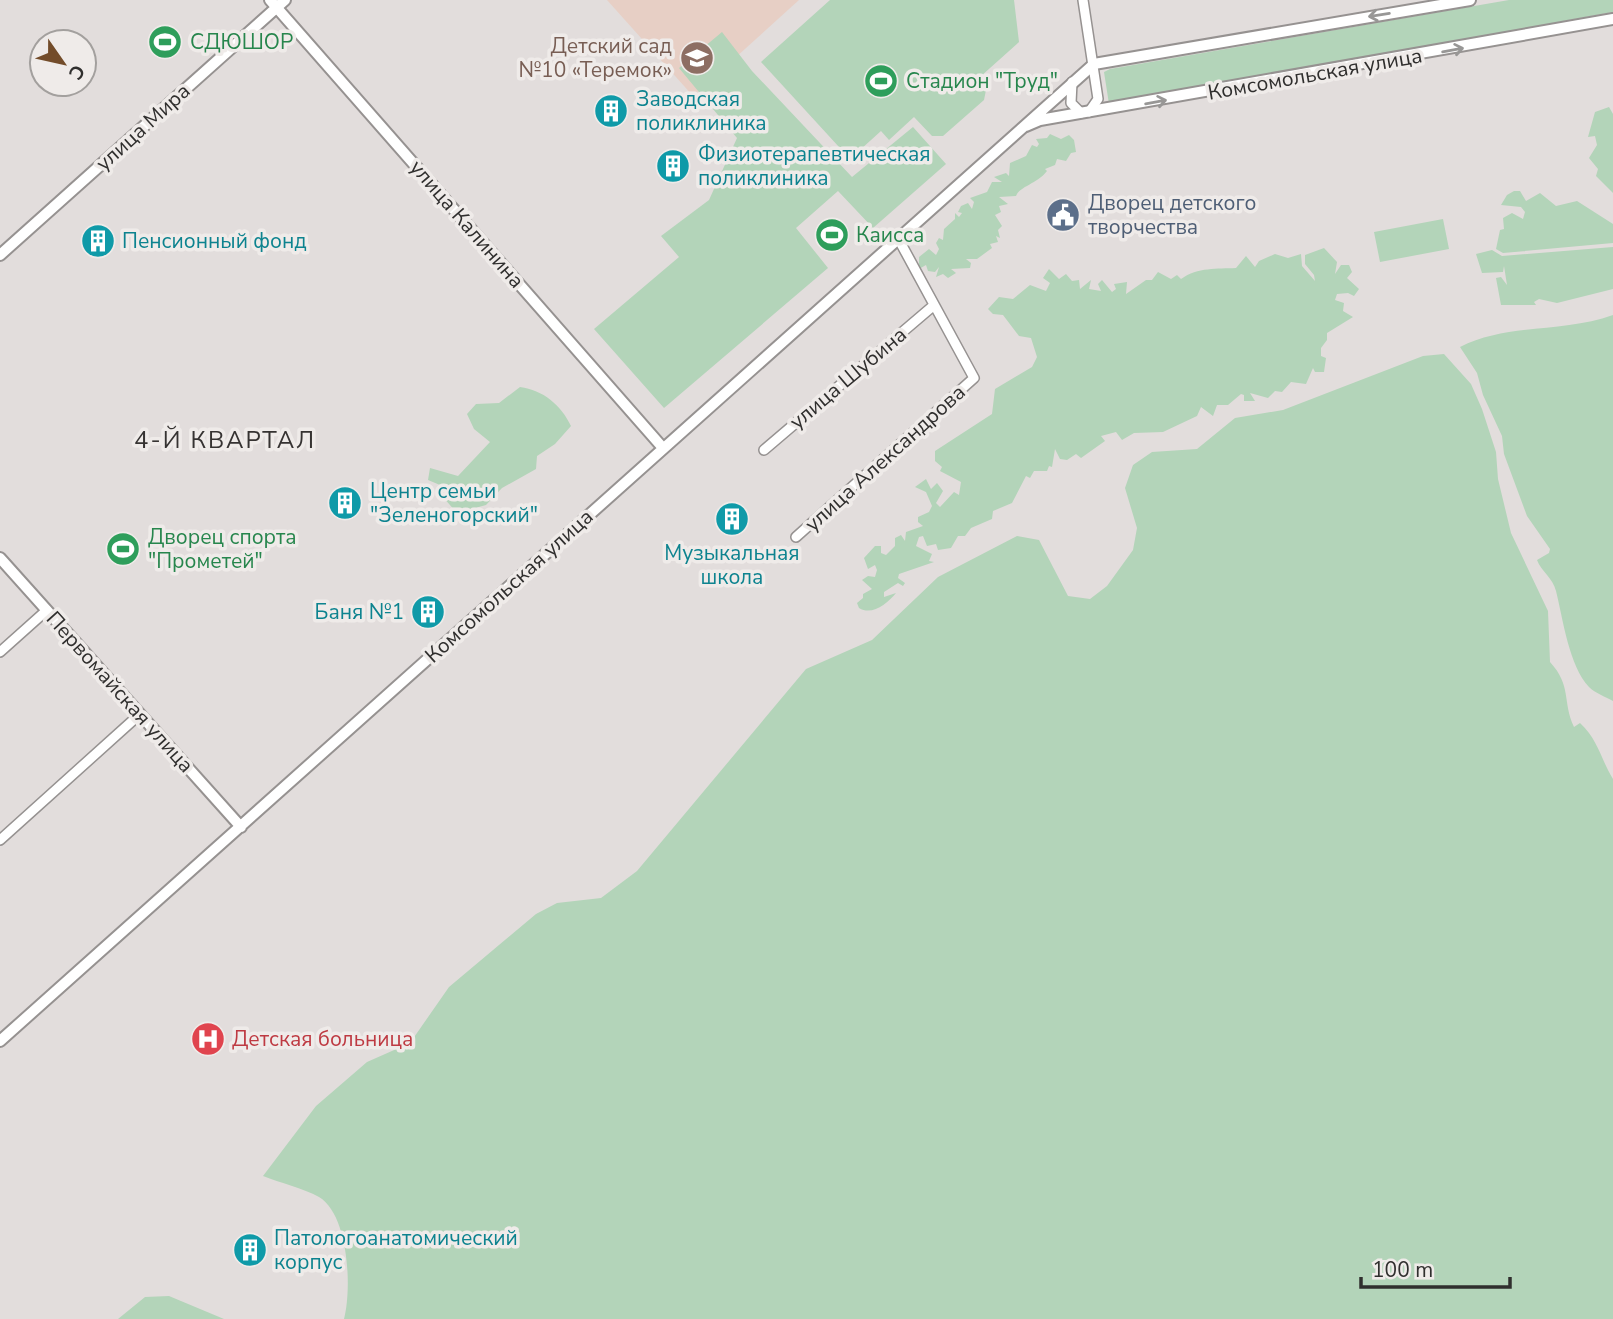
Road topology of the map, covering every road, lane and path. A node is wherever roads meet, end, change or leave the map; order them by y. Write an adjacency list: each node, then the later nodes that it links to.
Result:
1 (1083, 0): 5 (street)
2 (1470, 0): 5 (street, Комсомольская улица, one-way to 5)
3 (277, 3): 10 (street, улица Мира); 12 (street, улица Калинина)
4 (1613, 19): 7 (street, Комсомольская улица, one-way to 4)
5 (1094, 64): 6 (street, Комсомольская улица); 7 (street)
6 (1072, 80): 7 (street); 8 (street, Комсомольская улица)
7 (1085, 112): 8 (street, Комсомольская улица)
8 (1017, 129): 9 (street, Комсомольская улица)
9 (899, 240): 11 (street); 12 (street, Комсомольская улица)
10 (0, 255)
11 (933, 306): 13 (street, улица Шубина); 14 (street, улица Александрова)
12 (663, 447): 19 (street, Комсомольская улица)
13 (764, 450)
14 (796, 537)
15 (0, 558): 16 (street, Первомайская улица)
16 (47, 610): 17 (street); 18 (street, Первомайская улица)
17 (0, 652)
18 (140, 714): 19 (street, Первомайская улица); 20 (street)
19 (241, 827): 21 (street, Комсомольская улица)
20 (0, 840)
21 (0, 1041)

